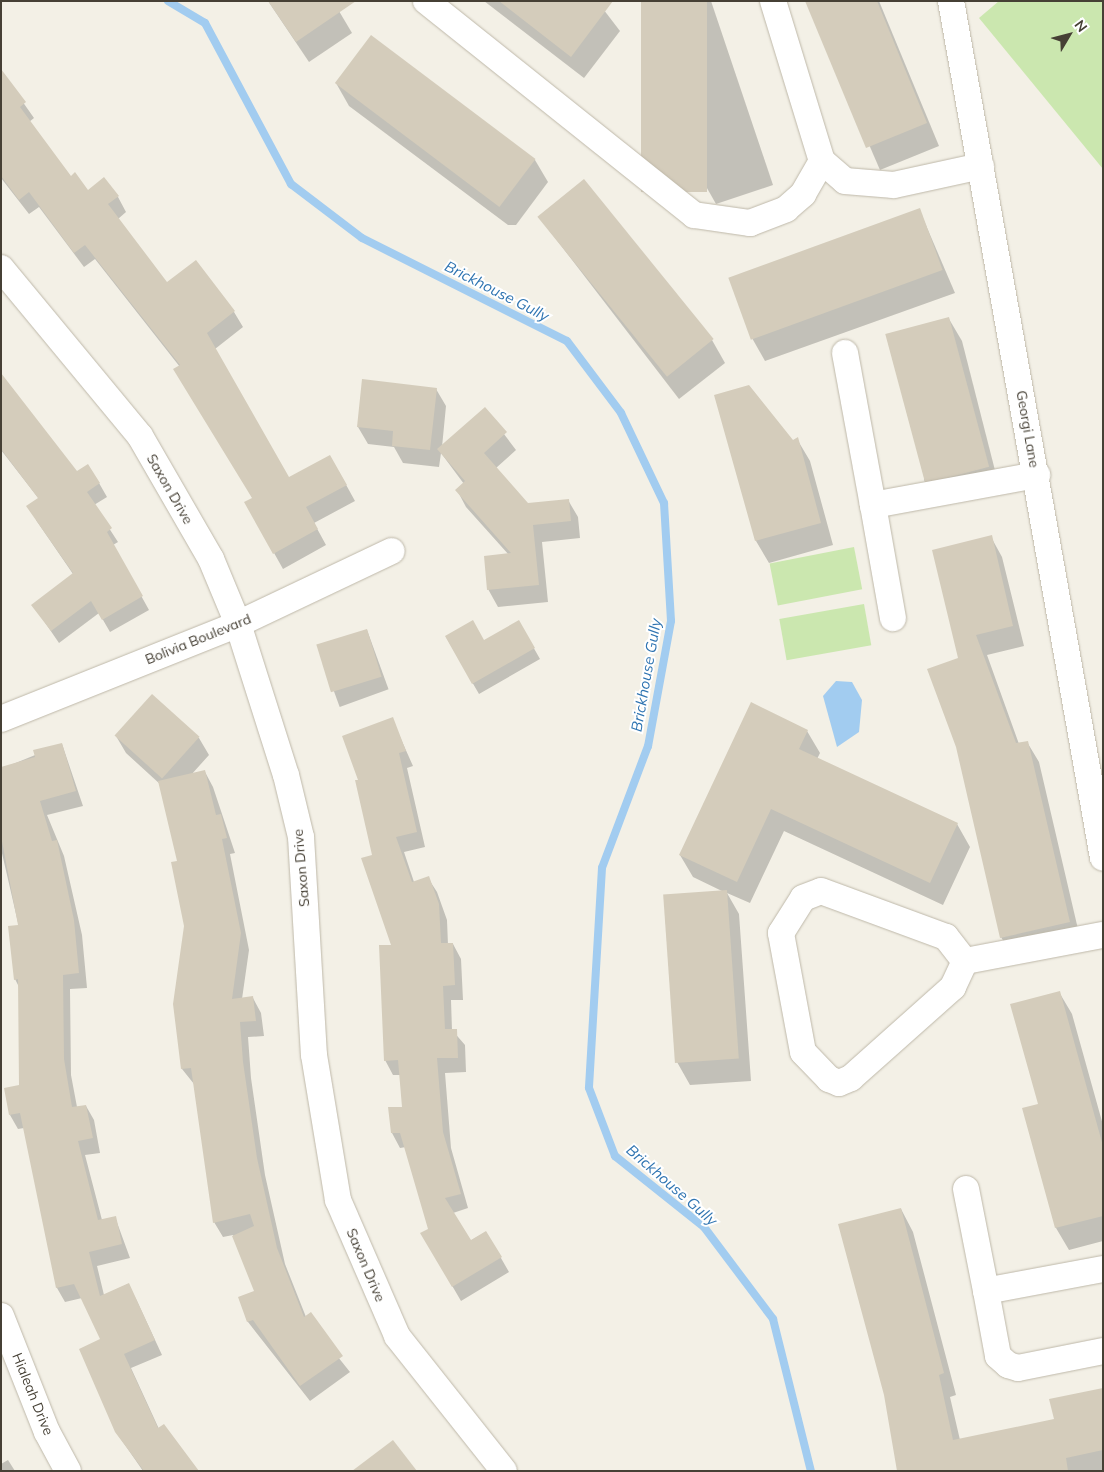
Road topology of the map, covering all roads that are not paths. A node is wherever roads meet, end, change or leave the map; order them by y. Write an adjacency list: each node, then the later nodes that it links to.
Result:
1 (426, 1): 7 (street)
2 (773, 1): 4 (street)
3 (951, 1): 5 (street, Georgi Lane)
4 (822, 161): 6 (street); 7 (street)
5 (981, 166): 6 (street); 10 (street, Georgi Lane)
6 (845, 181): 7 (street)
7 (803, 194)
8 (1, 268): 14 (street, Saxon Drive)
9 (845, 353): 11 (street)
10 (1037, 475): 11 (street); 16 (street, Georgi Lane)
11 (872, 506): 13 (street)
12 (392, 551): 14 (street, Bolivia Boulevard)
13 (893, 618)
14 (238, 624): 15 (street, Bolivia Boulevard); 25 (street, Saxon Drive)
15 (1, 719)
16 (1103, 858)
17 (1103, 935): 18 (street)
18 (965, 961): 18 (street)
19 (966, 1189): 21 (street)
20 (1103, 1269): 21 (street)
21 (986, 1291): 23 (street)
22 (1, 1316): 24 (street, Hialeah Drive)
23 (1103, 1351)
24 (68, 1471)
25 (504, 1471)

